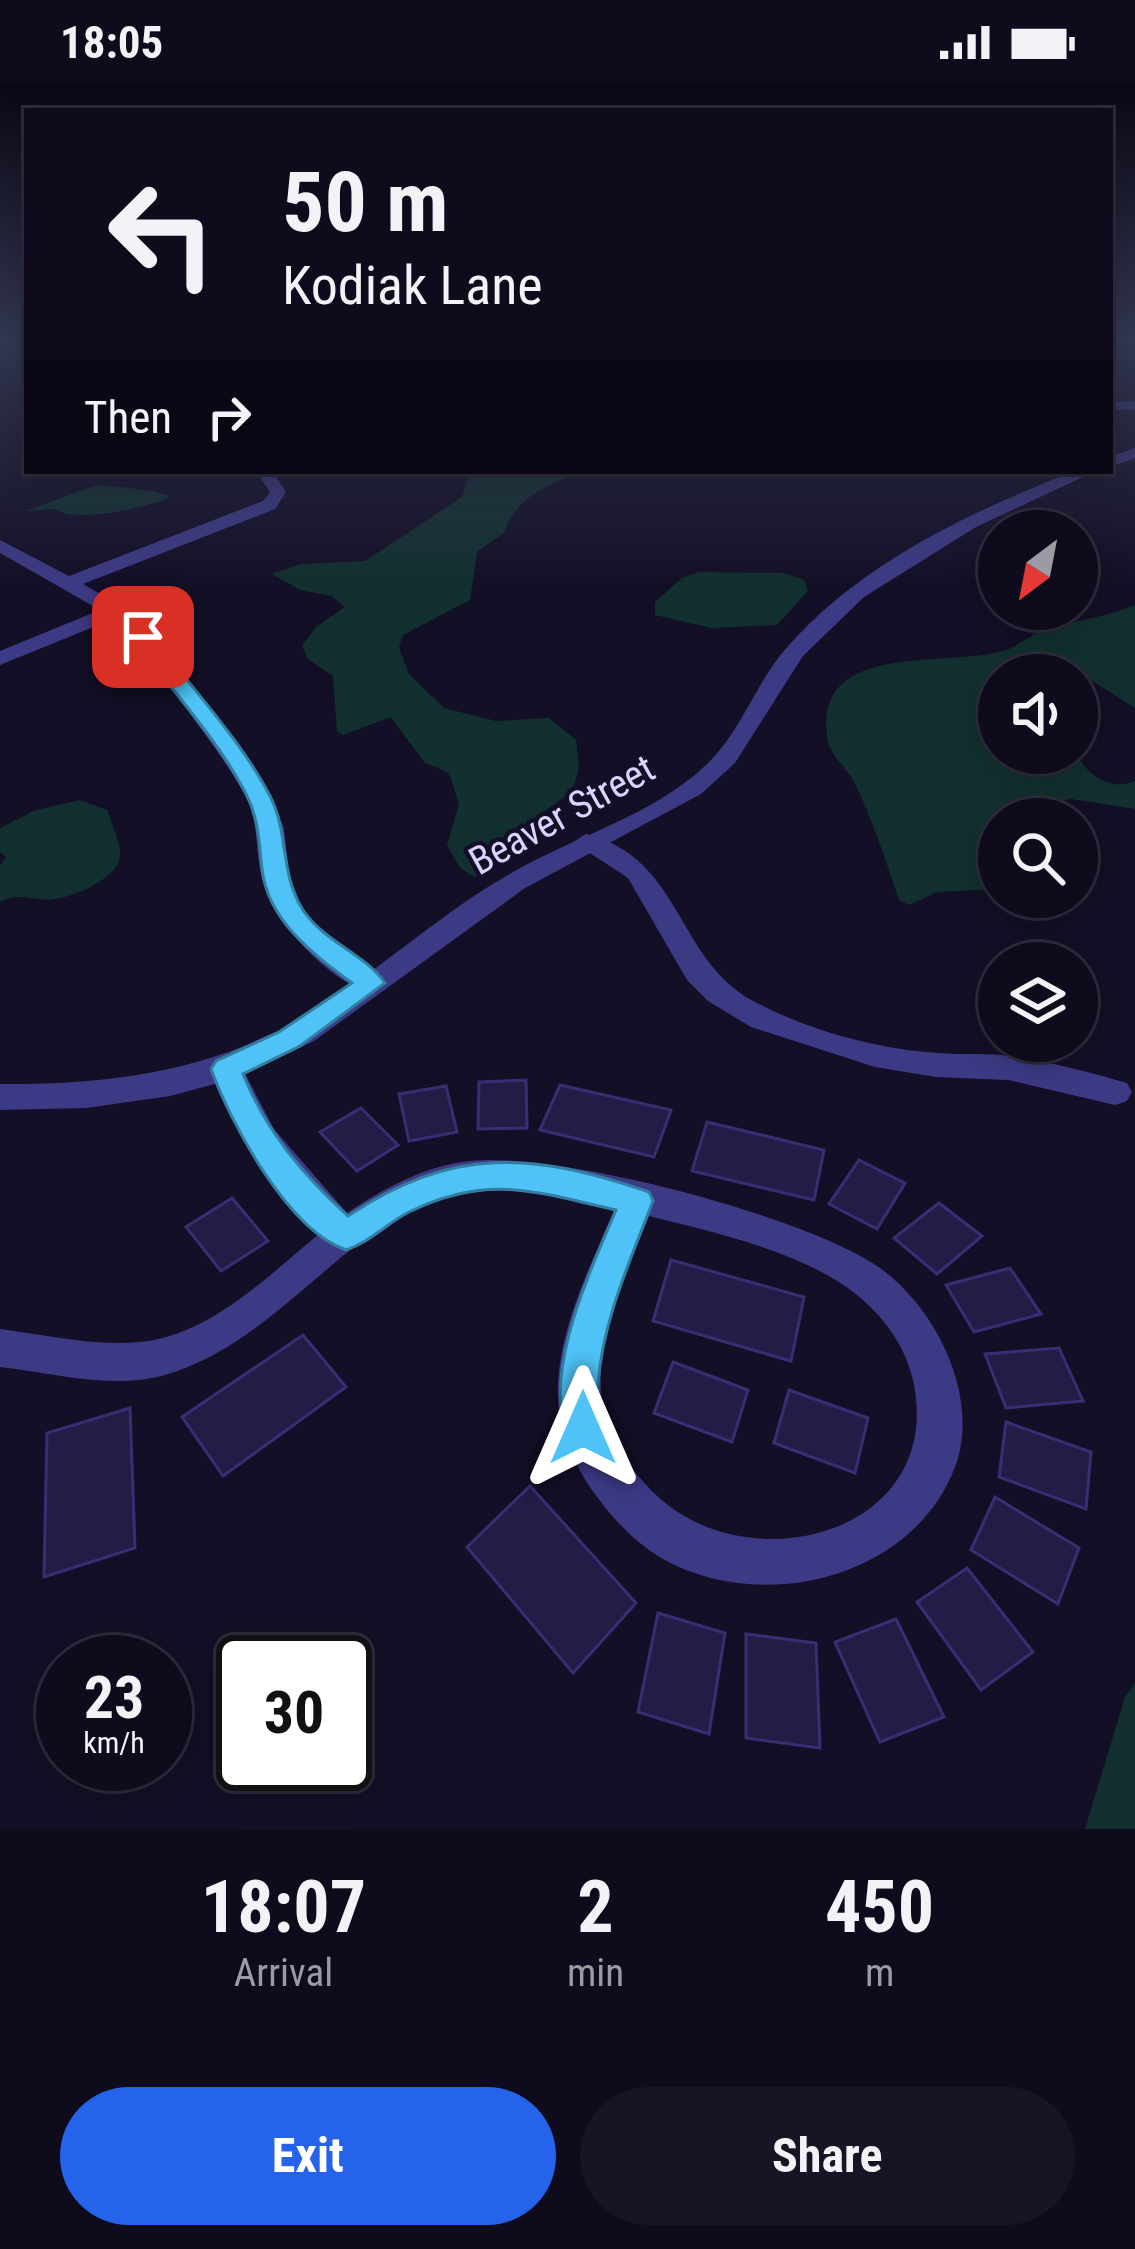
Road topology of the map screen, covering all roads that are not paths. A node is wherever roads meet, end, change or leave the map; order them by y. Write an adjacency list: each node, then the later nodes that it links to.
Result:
1 (266, 474): 4 (street)
2 (1081, 474): 7 (street, Beaver Street)
3 (0, 545): 4 (street)
4 (68, 583): 5 (street)
5 (116, 611): 6 (street); 8 (street)
6 (0, 658)
7 (586, 842): 8 (street, Beaver Street); 10 (street)
8 (371, 983): 9 (street, Beaver Street)
9 (226, 1069): 11 (street, Beaver Street); 13 (street)
10 (1115, 1092)
11 (0, 1097)
12 (637, 1201): 12 (street); 13 (street)
13 (346, 1236): 14 (street)
14 (0, 1348)

